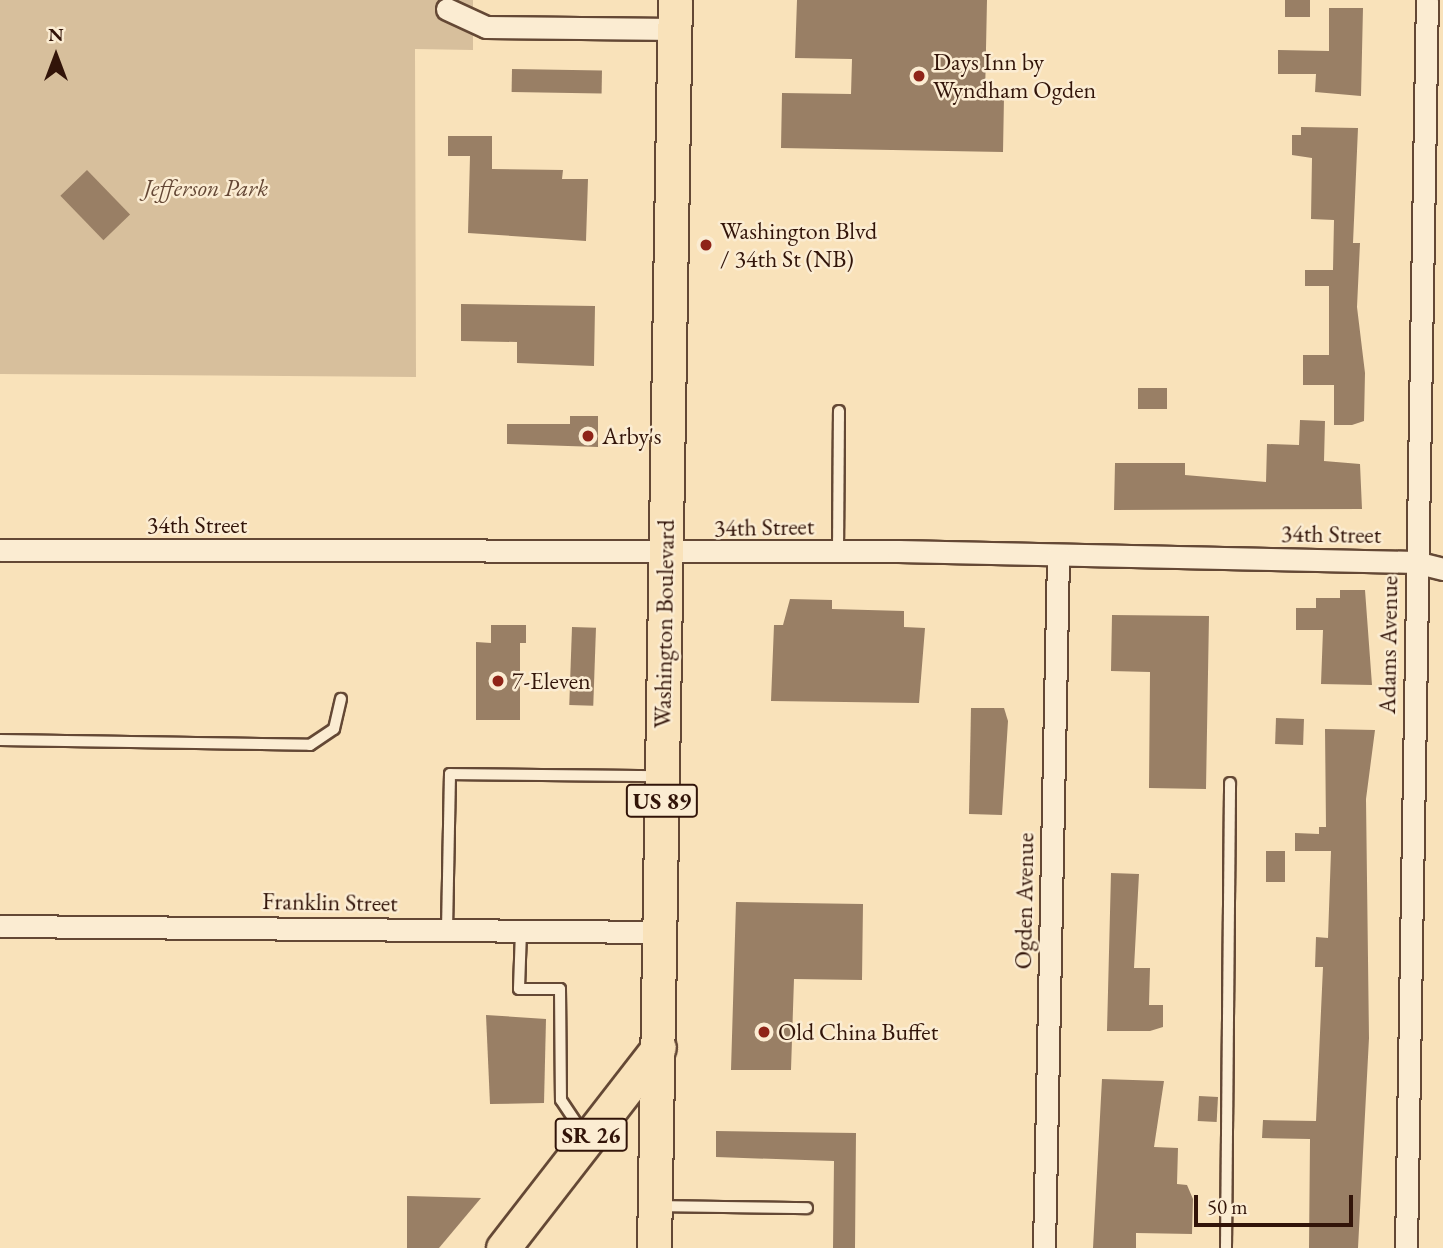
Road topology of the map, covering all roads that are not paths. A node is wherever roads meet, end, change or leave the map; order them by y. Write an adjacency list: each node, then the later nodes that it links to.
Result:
1 (1427, 0): 4 (street, Adams Avenue)
2 (447, 9): 3 (street)
3 (675, 14): 9 (main road, Washington Boulevard / US 89)
4 (1435, 43): 10 (street, Adams Avenue)
5 (839, 411): 7 (lane)
6 (0, 550): 9 (street, 34th Street)
7 (838, 552): 8 (street, 34th Street); 9 (street, 34th Street)
8 (1058, 555): 10 (street, 34th Street); 26 (street, Ogden Avenue)
9 (664, 556): 14 (main road, Washington Boulevard / US 89)
10 (1415, 562): 11 (street, 34th Street); 28 (street, Adams Avenue)
11 (1443, 569)
12 (341, 699): 13 (lane)
13 (0, 740)
14 (662, 776): 17 (lane); 19 (main road, Washington Boulevard / US 89)
15 (1230, 783): 27 (lane)
16 (0, 926): 17 (street, Franklin Street)
17 (447, 930): 18 (street, Franklin Street)
18 (520, 931): 19 (street, Franklin Street); 21 (lane)
19 (660, 932): 20 (main road, Washington Boulevard / US 89)
20 (659, 1047): 21 (main road, SR 26); 22 (main road, Washington Boulevard / US 89)
21 (587, 1140): 24 (main road, SR 26)
22 (655, 1206): 23 (lane); 25 (main road, Washington Boulevard / US 89)
23 (807, 1208)
24 (503, 1248)
25 (654, 1248)
26 (1044, 1248)
27 (1226, 1248)
28 (1406, 1248)

